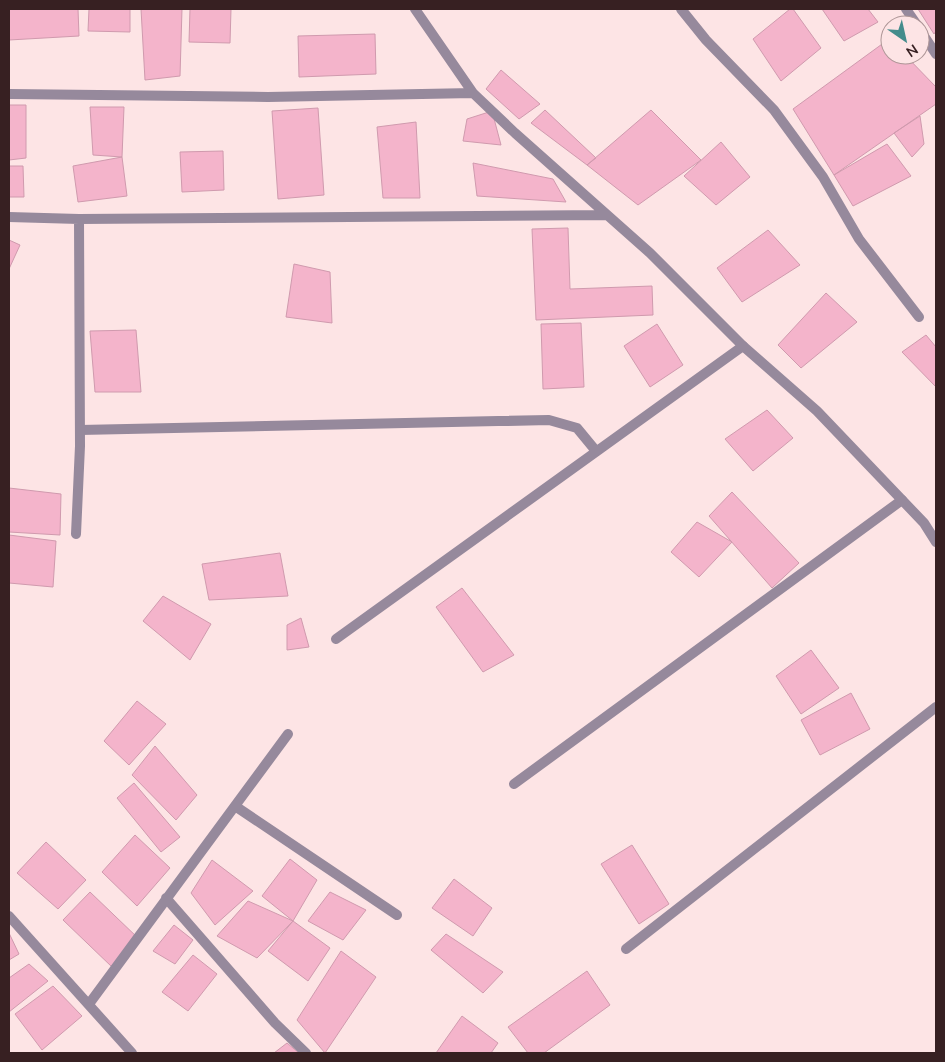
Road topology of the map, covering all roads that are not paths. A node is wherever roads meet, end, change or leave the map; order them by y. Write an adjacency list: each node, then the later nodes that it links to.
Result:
1 (415, 9): 3 (street)
2 (682, 9): 8 (street)
3 (474, 93): 4 (street); 5 (street)
4 (9, 94)
5 (607, 215): 7 (street); 9 (street)
6 (9, 217): 7 (street)
7 (79, 219): 10 (street)
8 (919, 317)
9 (743, 346): 11 (street); 12 (street)
10 (80, 430): 11 (street); 13 (street)
11 (596, 452): 15 (street)
12 (902, 500): 14 (street); 18 (street)
13 (76, 534)
14 (936, 542)
15 (336, 639)
16 (936, 707): 23 (street)
17 (288, 734): 19 (street)
18 (514, 784)
19 (235, 806): 20 (street); 21 (street)
20 (166, 898): 24 (street); 26 (street)
21 (397, 915)
22 (9, 916): 24 (street)
23 (626, 949)
24 (89, 1004): 25 (street)
25 (132, 1053)
26 (306, 1053)

